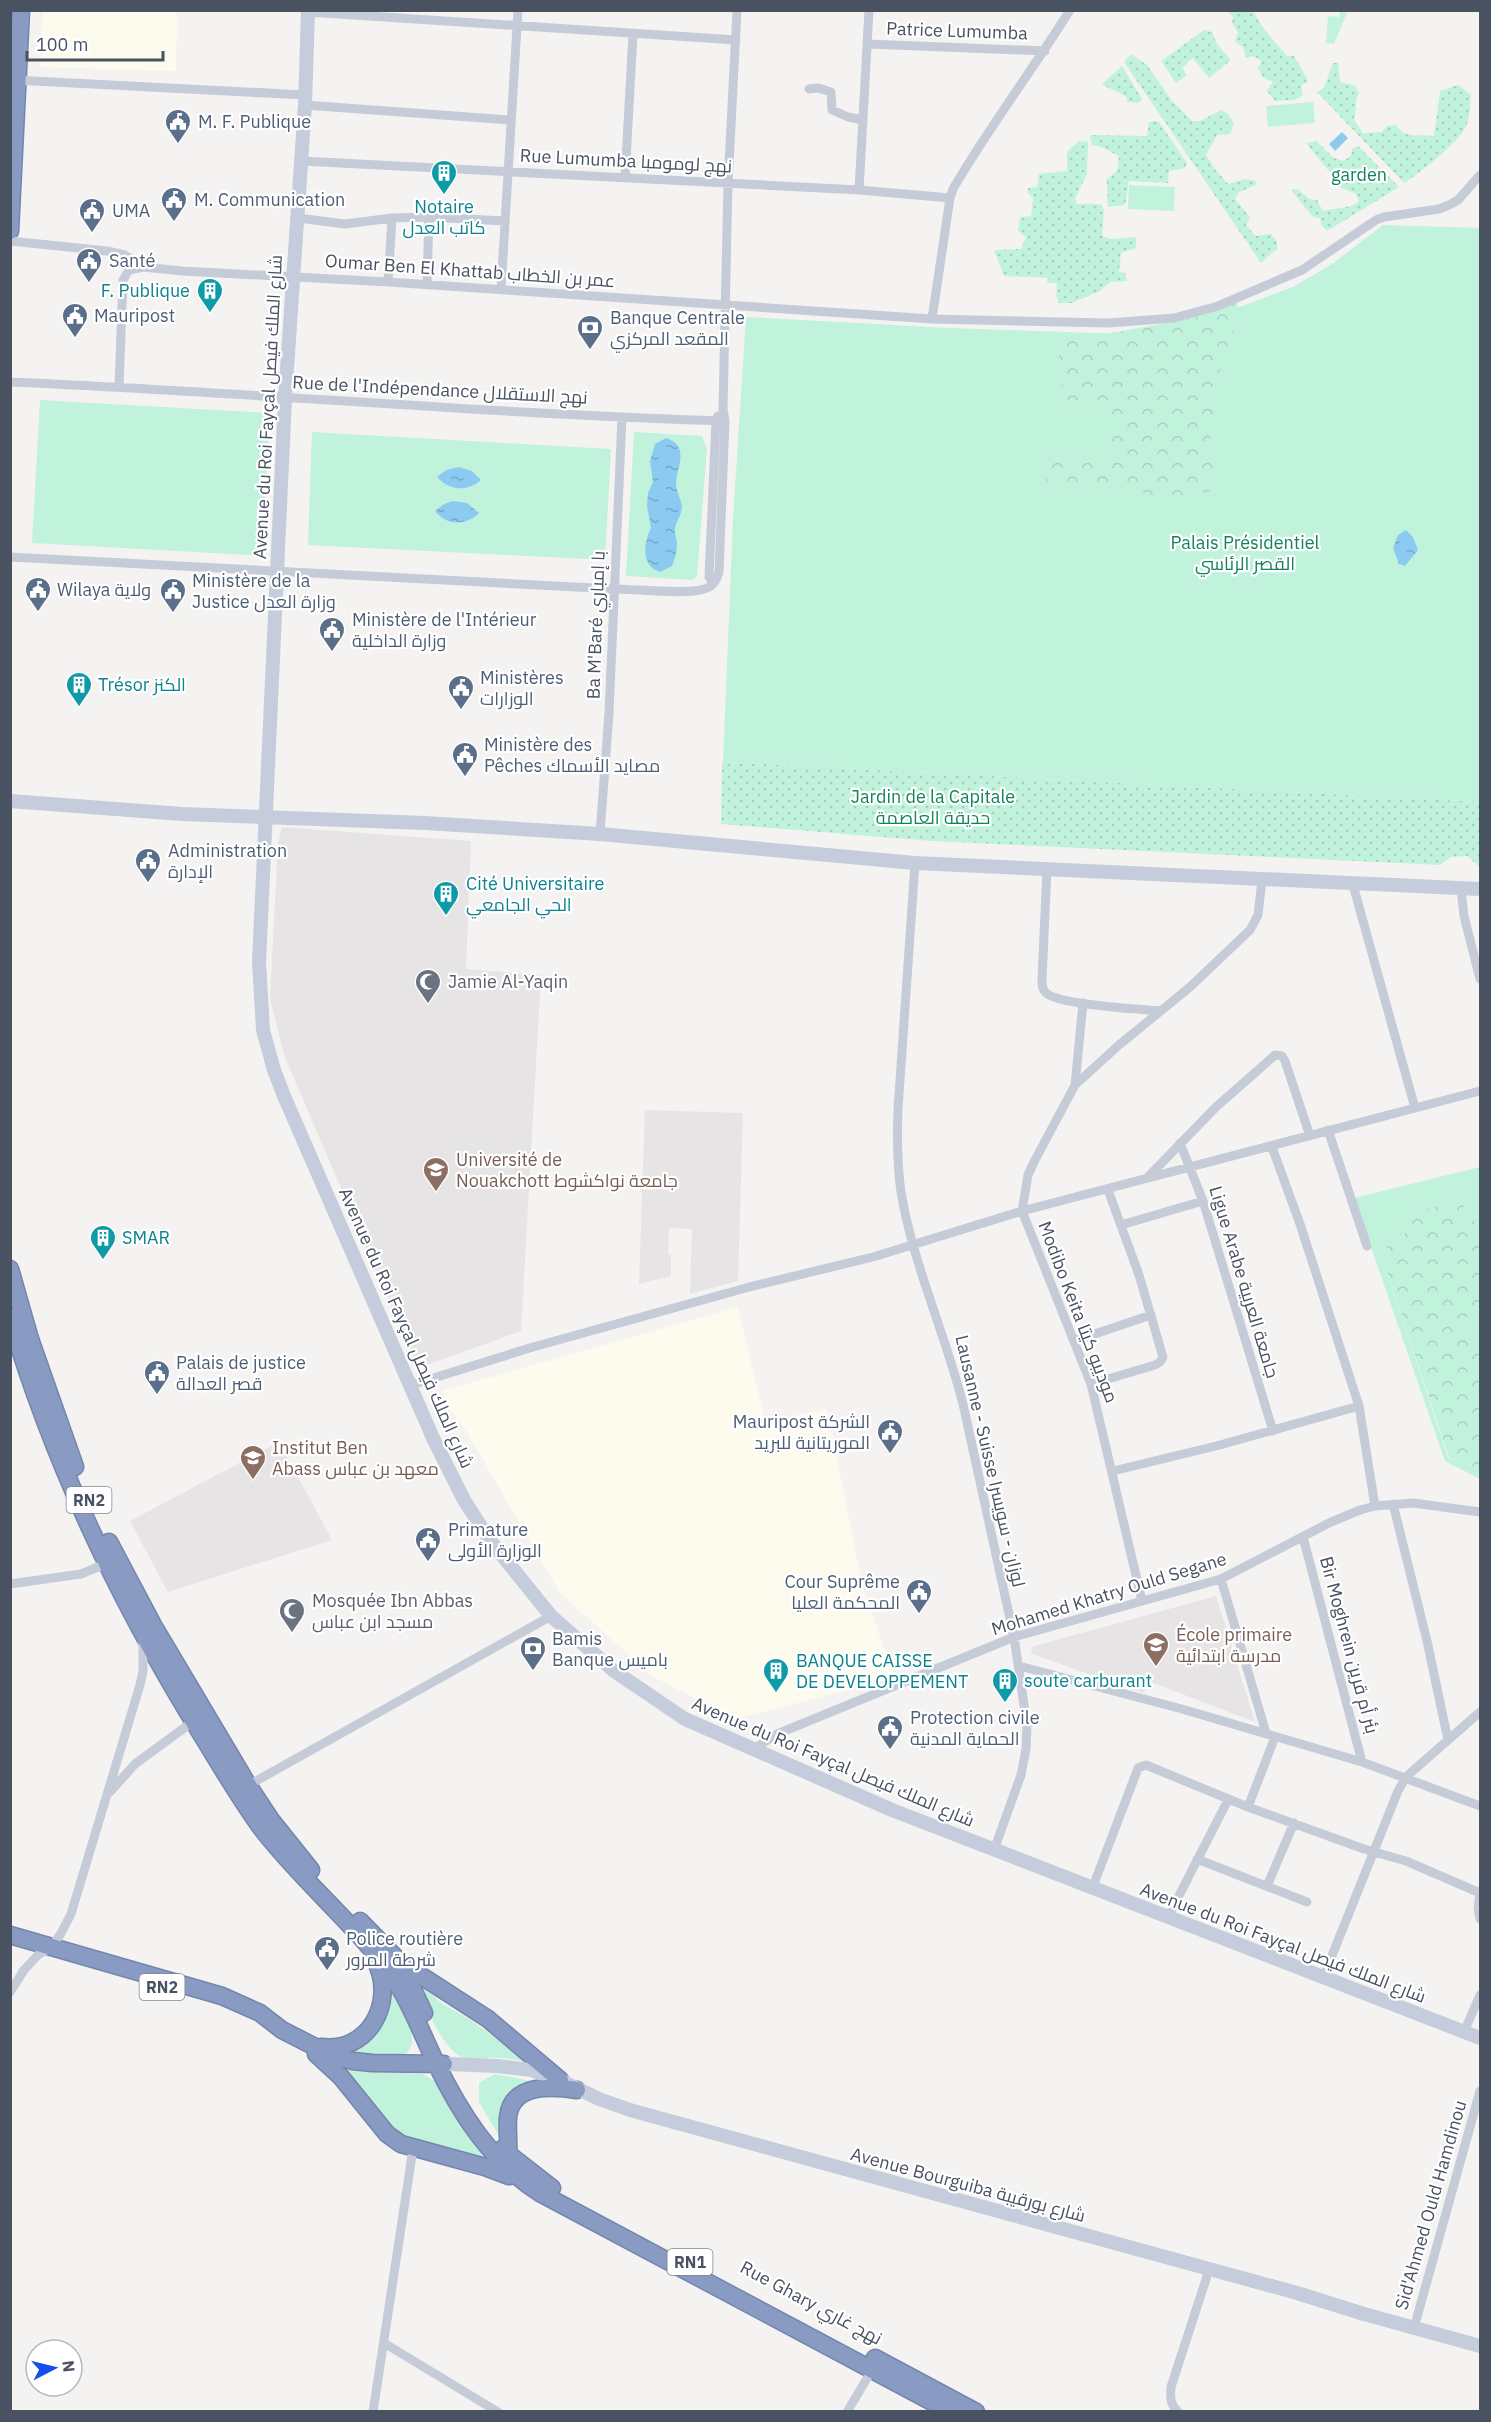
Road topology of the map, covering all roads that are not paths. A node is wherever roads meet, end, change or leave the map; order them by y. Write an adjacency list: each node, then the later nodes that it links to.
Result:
1 (21, 10): 12 (highway)
2 (518, 10): 7 (street)
3 (737, 10): 9 (street)
4 (869, 10): 10 (street)
5 (1070, 10): 11 (street)
6 (308, 11): 7 (street); 14 (street, Avenue du Roi Fayçal شارع الملك فيصل)
7 (517, 26): 8 (street); 15 (street)
8 (633, 33): 9 (street); 20 (street)
9 (736, 40): 21 (street)
10 (867, 44): 11 (street, Patrice Lumumba); 16 (street)
11 (1045, 51): 23 (street)
12 (15, 80): 14 (street); 28 (highway)
13 (809, 90): 16 (street)
14 (305, 100): 15 (street); 17 (street, Avenue du Roi Fayçal شارع الملك فيصل)
15 (511, 120): 18 (street)
16 (863, 120): 22 (street)
17 (301, 161): 18 (street, Rue Lumumba نهج لومومبا); 25 (street, Avenue du Roi Fayçal شارع الملك فيصل)
18 (508, 172): 20 (street, Rue Lumumba نهج لومومبا); 27 (street)
19 (1480, 175): 36 (street, Oumar Ben El Khattab عمر بن الخطاب)
20 (625, 178): 21 (street, Rue Lumumba نهج لومومبا)
21 (728, 183): 22 (street, Rue Lumumba نهج لومومبا); 35 (street)
22 (859, 190): 23 (street, Rue Lumumba نهج لومومبا)
23 (950, 198): 36 (street)
24 (429, 217): 26 (street); 27 (street); 33 (street)
25 (297, 218): 26 (street); 31 (street, Avenue du Roi Fayçal شارع الملك فيصل)
26 (392, 218): 32 (street)
27 (505, 221): 34 (street)
28 (10, 231)
29 (10, 241): 30 (street, Oumar Ben El Khattab عمر بن الخطاب)
30 (143, 267): 31 (street, Oumar Ben El Khattab عمر بن الخطاب); 38 (street)
31 (294, 276): 32 (street, Oumar Ben El Khattab عمر بن الخطاب); 39 (street, Avenue du Roi Fayçal شارع الملك فيصل)
32 (388, 282): 33 (street, Oumar Ben El Khattab عمر بن الخطاب)
33 (427, 285): 34 (street, Oumar Ben El Khattab عمر بن الخطاب)
34 (501, 289): 35 (street, Oumar Ben El Khattab عمر بن الخطاب)
35 (726, 305): 36 (street, Oumar Ben El Khattab عمر بن الخطاب); 41 (street)
36 (932, 319)
37 (10, 382): 38 (street, Rue de l'Indépendance نهج الاستقلال)
38 (119, 387): 39 (street, Rue de l'Indépendance نهج الاستقلال)
39 (285, 398): 40 (street, Rue de l'Indépendance نهج الاستقلال); 43 (street, Avenue du Roi Fayçal شارع الملك فيصل)
40 (622, 417): 41 (street, Rue de l'Indépendance نهج الاستقلال); 44 (street, Ba M'Baré با إمباري)
41 (721, 421): 44 (street)
42 (10, 557): 43 (street)
43 (277, 572): 44 (street); 46 (street, Avenue du Roi Fayçal شارع الملك فيصل)
44 (614, 589): 47 (street, Ba M'Baré با إمباري)
45 (10, 801): 46 (street)
46 (265, 816): 47 (street); 78 (street, Avenue du Roi Fayçal شارع الملك فيصل)
47 (600, 834): 48 (street)
48 (915, 863): 49 (street); 70 (street, Lausanne - Suisse لوزان - سويسرا)
49 (1047, 870): 50 (street); 55 (street)
50 (1262, 880): 51 (street); 56 (street)
51 (1353, 885): 52 (street); 59 (street)
52 (1461, 889): 53 (street); 54 (street)
53 (1480, 889)
54 (1480, 979)
55 (1083, 1003): 56 (street); 57 (street)
56 (1160, 1011): 57 (street)
57 (1076, 1085): 68 (street)
58 (1480, 1091): 59 (street)
59 (1415, 1108): 60 (street)
60 (1328, 1130): 61 (street); 71 (street)
61 (1310, 1136): 62 (street); 63 (street)
62 (1180, 1143): 64 (street, Ligue Arabe جامعة العربية); 65 (street)
63 (1272, 1147): 64 (street); 79 (street)
64 (1190, 1167): 65 (street); 67 (street, Ligue Arabe جامعة العربية)
65 (1146, 1178): 66 (street)
66 (1108, 1190): 68 (street); 69 (street)
67 (1203, 1201): 69 (street); 80 (street, Ligue Arabe جامعة العربية)
68 (1022, 1211): 70 (street); 76 (street, Modibo Keita موديبو كيتا)
69 (1120, 1224): 73 (street)
70 (914, 1244): 78 (street); 92 (street, Lausanne - Suisse لوزان - سويسرا)
71 (1367, 1246)
72 (10, 1269): 86 (highway, RN2)
73 (1151, 1316): 76 (street); 77 (street)
74 (10, 1317): 75 (highway, RN2)
75 (14, 1341): 86 (highway, RN2)
76 (1074, 1341): 77 (street, Modibo Keita موديبو كيتا)
77 (1091, 1384): 81 (street, Modibo Keita موديبو كيتا)
78 (411, 1385): 90 (street, Avenue du Roi Fayçal شارع الملك فيصل)
79 (1359, 1406): 80 (street); 83 (street)
80 (1273, 1431): 81 (street)
81 (1113, 1471): 89 (street, Modibo Keita موديبو كيتا)
82 (1393, 1504): 83 (street, Mohamed Khatry Ould Segane); 84 (street, Mohamed Khatry Ould Segane); 97 (street)
83 (1375, 1506): 85 (street, Mohamed Khatry Ould Segane)
84 (1480, 1512)
85 (1304, 1537): 87 (street, Mohamed Khatry Ould Segane); 99 (street, Bir Moghrein بئر أم قرين)
86 (112, 1561): 88 (street); 91 (highway, RN2)
87 (1221, 1579): 89 (street, Mohamed Khatry Ould Segane); 96 (street)
88 (10, 1584)
89 (1142, 1601): 92 (street, Mohamed Khatry Ould Segane)
90 (551, 1616): 98 (street, Avenue du Roi Fayçal شارع الملك فيصل); 101 (street)
91 (148, 1631): 95 (highway, RN2); 102 (street)
92 (1014, 1637): 93 (street, Lausanne - Suisse لوزان - سويسرا); 98 (street, Mohamed Khatry Ould Segane)
93 (1019, 1666): 96 (street); 107 (street, Lausanne - Suisse لوزان - سويسرا)
94 (1480, 1712): 97 (street)
95 (199, 1718): 101 (highway, RN2); 102 (street)
96 (1270, 1735): 99 (street); 105 (street)
97 (1448, 1740): 100 (street)
98 (752, 1750): 107 (street, Avenue du Roi Fayçal شارع الملك فيصل)
99 (1362, 1762): 100 (street)
100 (1406, 1777): 104 (street); 108 (street)
101 (243, 1789): 118 (highway, RN2); 120 (highway, RN2)
102 (107, 1797): 119 (street)
103 (1228, 1800): 105 (street); 109 (street); 111 (street)
104 (1480, 1806)
105 (1248, 1807): 106 (street)
106 (1294, 1823): 108 (street); 110 (street)
107 (994, 1850): 111 (street, Avenue du Roi Fayçal شارع الملك فيصل)
108 (1374, 1852): 112 (street); 121 (street)
109 (1197, 1859): 110 (street); 114 (street)
110 (1268, 1886): 113 (street)
111 (1092, 1889): 114 (street, Avenue du Roi Fayçal شارع الملك فيصل)
112 (1480, 1892): 115 (street)
113 (1307, 1902)
114 (1168, 1917): 121 (street, Avenue du Roi Fayçal شارع الملك فيصل)
115 (1480, 1919)
116 (10, 1935): 119 (highway, RN2)
117 (10, 1946): 119 (highway, RN2)
118 (371, 1949): 126 (highway); 127 (highway, RN2)
119 (45, 1951): 122 (street); 126 (highway, RN2)
120 (400, 1962): 127 (highway, RN2); 128 (highway)
121 (1323, 1978): 124 (street, Avenue du Roi Fayçal شارع الملك فيصل)
122 (10, 1992)
123 (1480, 1995): 124 (street)
124 (1464, 2032): 125 (street, Avenue du Roi Fayçal شارع الملك فيصل)
125 (1480, 2038)
126 (305, 2043): 127 (highway, RN2); 131 (highway, RN2)
127 (442, 2064): 128 (street, Avenue Bourguiba شارع بورقيبة); 132 (highway, Rue Ghary نهج غاري / RN1)
128 (560, 2080): 129 (street, Avenue Bourguiba شارع بورقيبة)
129 (577, 2090): 132 (highway); 133 (street, Avenue Bourguiba شارع بورقيبة)
130 (1480, 2091): 134 (street, Sid'Ahmed Ould Hamdinou)
131 (413, 2149): 132 (highway, RN2); 135 (street)
132 (497, 2161): 137 (highway, Rue Ghary نهج غاري / RN1); 142 (highway, Rue Ghary نهج غاري / RN1)
133 (1209, 2270): 134 (street, Avenue Bourguiba شارع بورقيبة); 143 (street)
134 (1414, 2328): 136 (street, Avenue Bourguiba شارع بورقيبة)
135 (384, 2343): 138 (street); 139 (street)
136 (1480, 2346)
137 (872, 2370): 140 (street); 141 (highway, Rue Ghary نهج غاري / RN1)
138 (373, 2412)
139 (498, 2412)
140 (847, 2412)
141 (951, 2412)
142 (976, 2412)
143 (1178, 2412)

